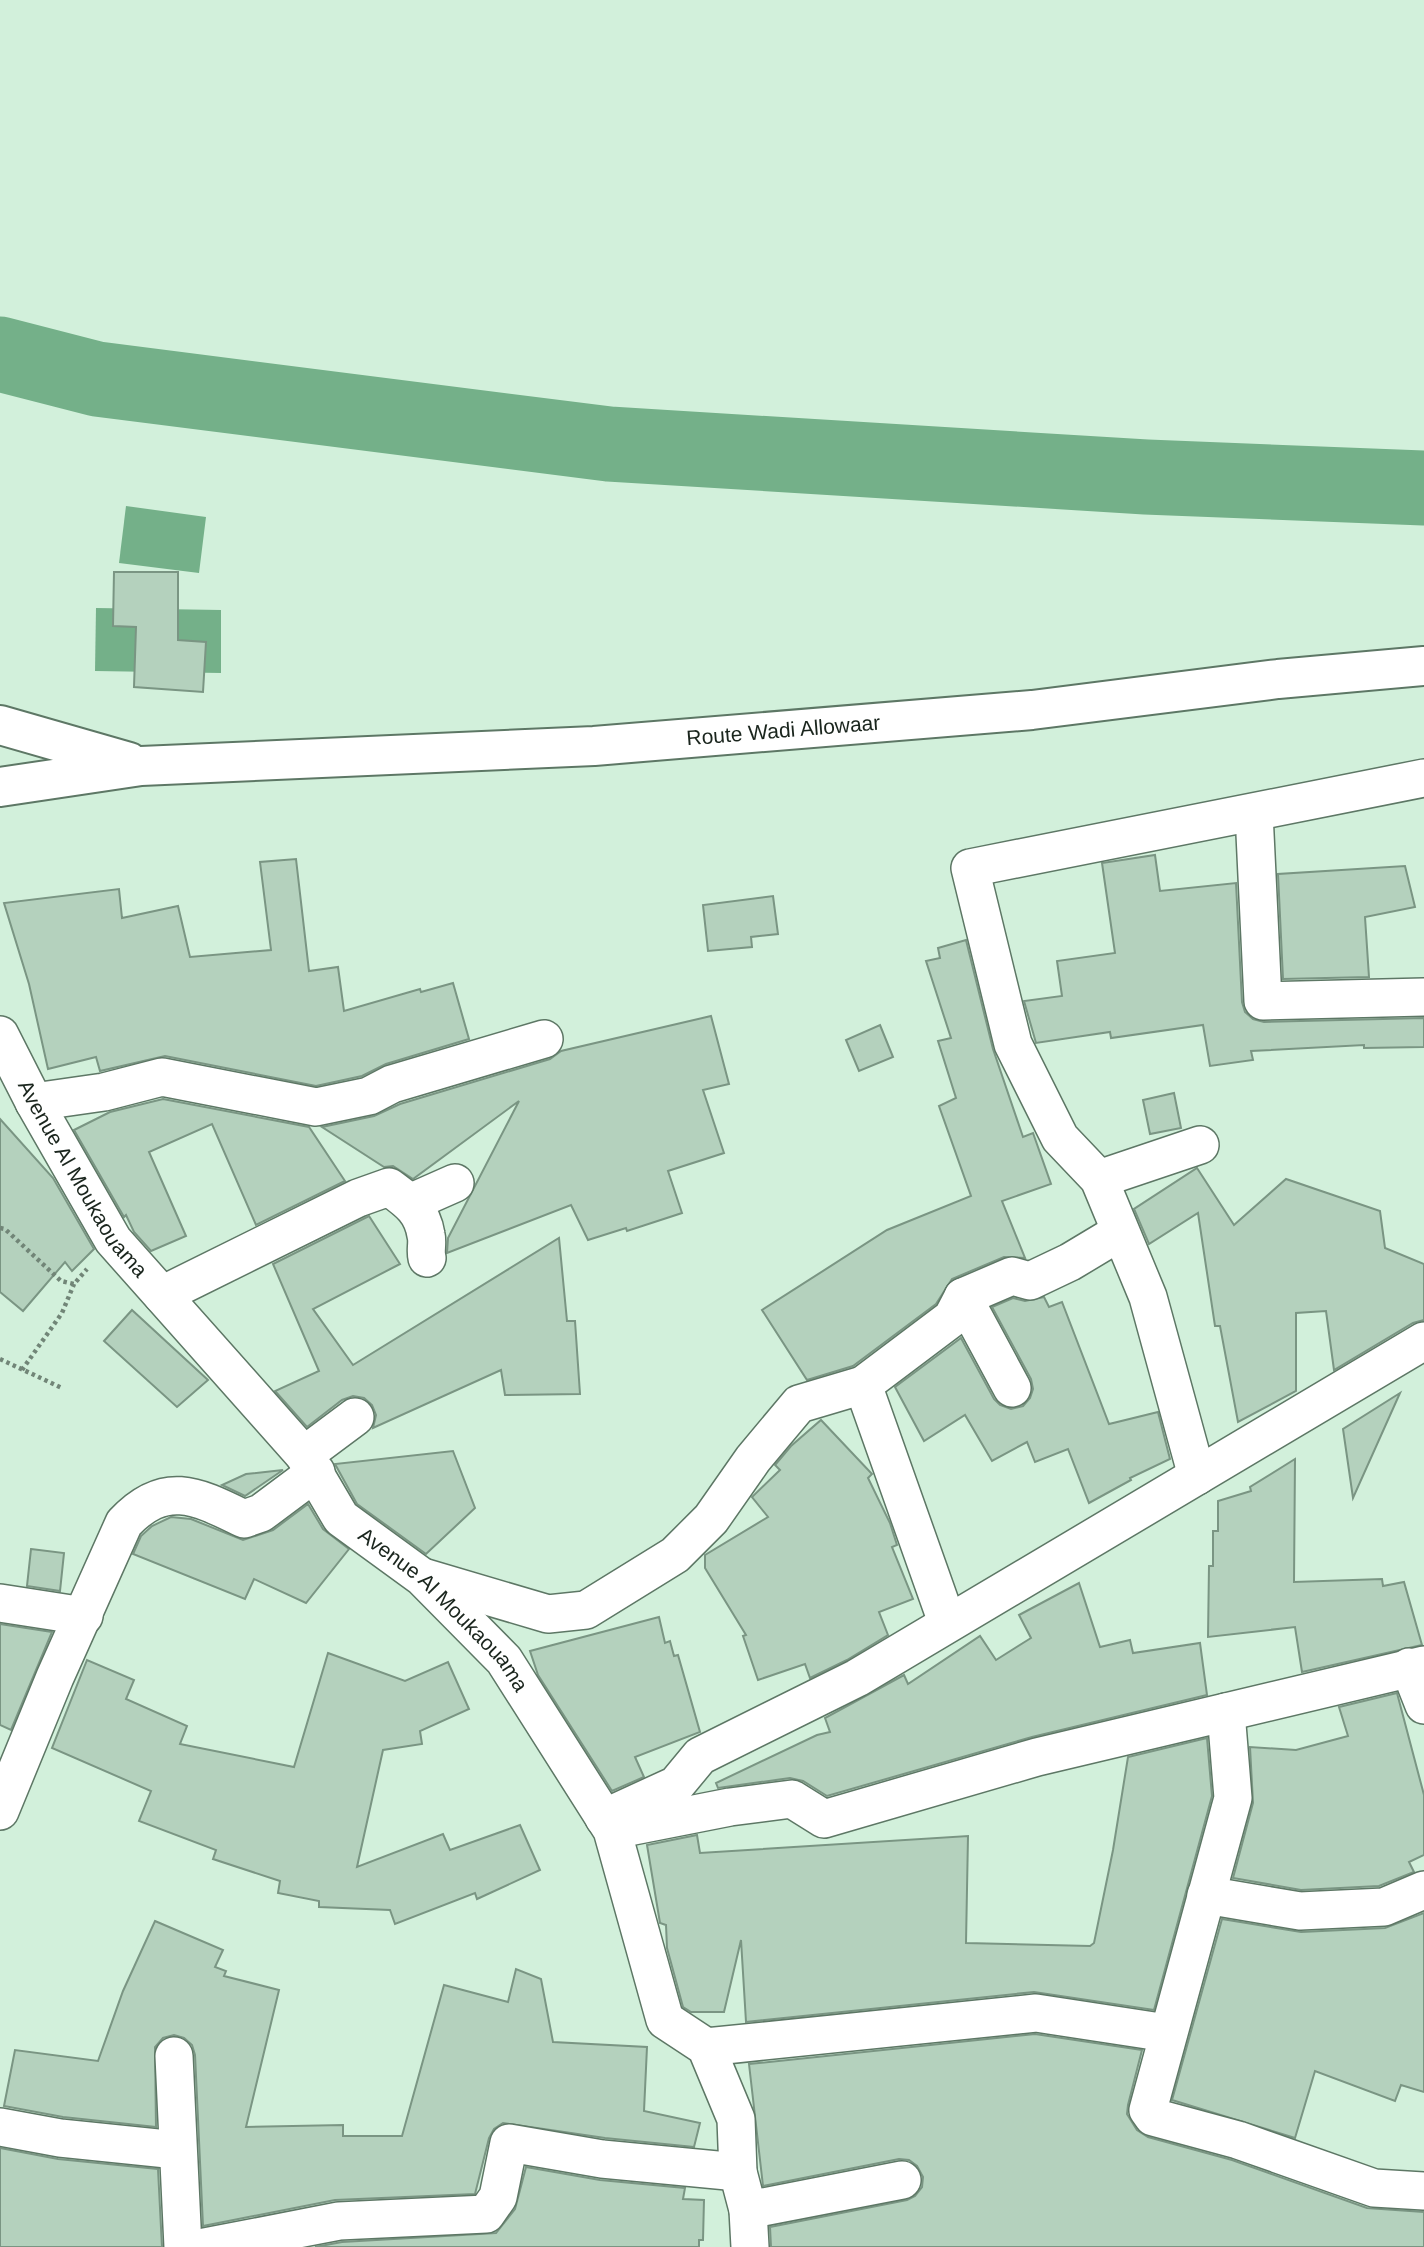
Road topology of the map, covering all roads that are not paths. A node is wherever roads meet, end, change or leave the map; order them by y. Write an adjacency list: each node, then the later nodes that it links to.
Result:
1 (1424, 666): 3 (street, Route Wadi Allowaar)
2 (0, 725): 3 (street, Route Wadi Allowaar)
3 (141, 766): 4 (street, Route Wadi Allowaar)
4 (0, 787)
5 (1423, 787): 6 (street)
6 (1254, 813): 7 (street); 12 (street)
7 (1424, 997)
8 (0, 1035): 10 (street, Avenue Al Moukaouama)
9 (544, 1039): 10 (street)
10 (34, 1102): 17 (street, Avenue Al Moukaouama)
11 (1200, 1145): 12 (street)
12 (1098, 1179): 15 (street)
13 (455, 1183): 14 (street)
14 (412, 1202): 16 (street); 17 (street)
15 (1119, 1232): 18 (street); 24 (street)
16 (427, 1258)
17 (162, 1295): 23 (street, Avenue Al Moukaouama)
18 (963, 1297): 20 (street); 21 (street)
19 (1424, 1341): 24 (street)
20 (863, 1385): 25 (street); 28 (street)
21 (1012, 1388)
22 (355, 1417): 23 (street)
23 (310, 1464): 25 (street, Avenue Al Moukaouama); 27 (street)
24 (1197, 1476): 28 (street)
25 (422, 1577): 33 (street, Avenue Al Moukaouama)
26 (0, 1603): 27 (street)
27 (84, 1616): 32 (street)
28 (947, 1622): 33 (street)
29 (1417, 1666): 30 (street); 31 (street)
30 (1424, 1705)
31 (1226, 1712): 33 (street); 35 (street)
32 (3, 1797)
33 (608, 1824): 37 (street, Avenue Al Moukaouama)
34 (1424, 1890): 35 (street)
35 (1206, 1895): 36 (street)
36 (1167, 2033): 37 (street); 43 (street)
37 (706, 2048): 41 (street)
38 (174, 2056): 40 (street)
39 (0, 2127): 40 (street)
40 (177, 2150): 45 (street)
41 (738, 2172): 44 (street); 46 (street)
42 (902, 2180): 44 (street)
43 (1424, 2191)
44 (748, 2210): 47 (street)
45 (183, 2247)
46 (205, 2247)
47 (750, 2247)

